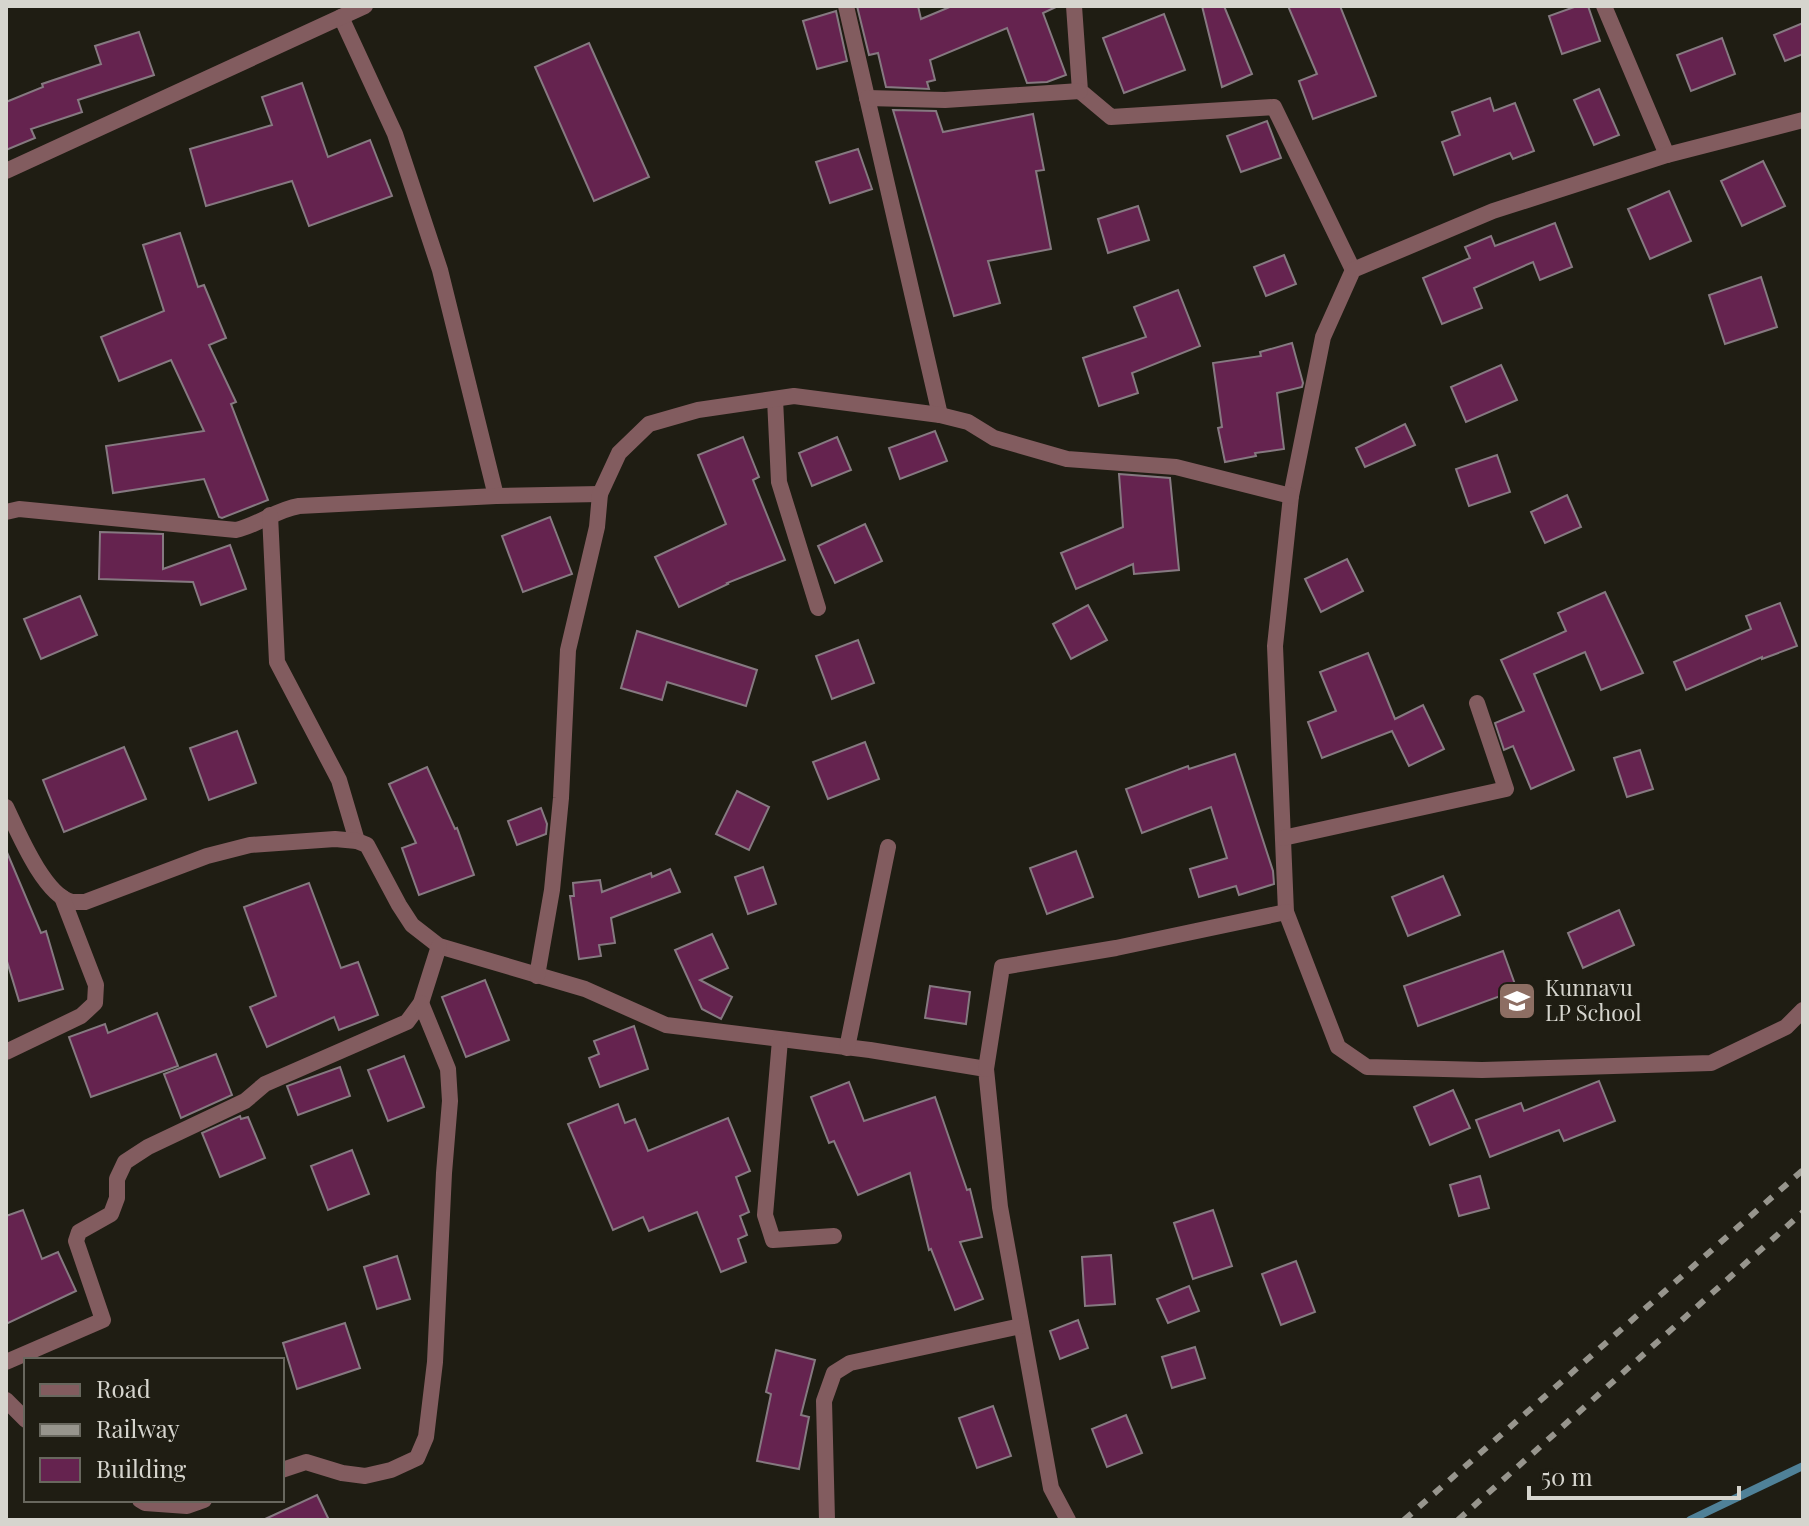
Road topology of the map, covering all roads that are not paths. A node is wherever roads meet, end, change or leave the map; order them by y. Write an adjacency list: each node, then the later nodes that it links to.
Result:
1 (365, 6): 5 (street)
2 (846, 6): 7 (street)
3 (1074, 6): 6 (street)
4 (1604, 6): 9 (street)
5 (341, 17): 10 (street); 15 (street)
6 (1080, 91): 7 (street); 11 (street)
7 (867, 98): 13 (street)
8 (1803, 120): 9 (street)
9 (1667, 155): 11 (street)
10 (6, 171)
11 (1353, 270): 16 (street)
12 (775, 399): 13 (street); 14 (street); 19 (street)
13 (940, 415): 16 (street)
14 (600, 494): 15 (street); 28 (street)
15 (496, 496): 18 (street)
16 (1291, 496): 22 (street)
17 (6, 512): 18 (street)
18 (270, 515): 23 (street)
19 (818, 608)
20 (1477, 703): 22 (street)
21 (6, 807): 25 (street)
22 (1283, 838): 26 (street)
23 (357, 841): 25 (street); 27 (street)
24 (888, 847): 32 (street)
25 (62, 897): 33 (street)
26 (1286, 912): 30 (street); 34 (street)
27 (439, 946): 28 (street); 29 (street)
28 (537, 976): 31 (street)
29 (421, 1003): 37 (street); 40 (street)
30 (1803, 1010)
31 (780, 1040): 32 (street); 35 (street)
32 (847, 1048): 34 (street)
33 (6, 1052)
34 (986, 1069): 36 (street)
35 (834, 1236)
36 (1021, 1326): 43 (street); 44 (street)
37 (6, 1362)
38 (6, 1400): 39 (street)
39 (24, 1418)
40 (284, 1469)
41 (143, 1502): 42 (street)
42 (198, 1502)
43 (827, 1520)
44 (1068, 1520)

